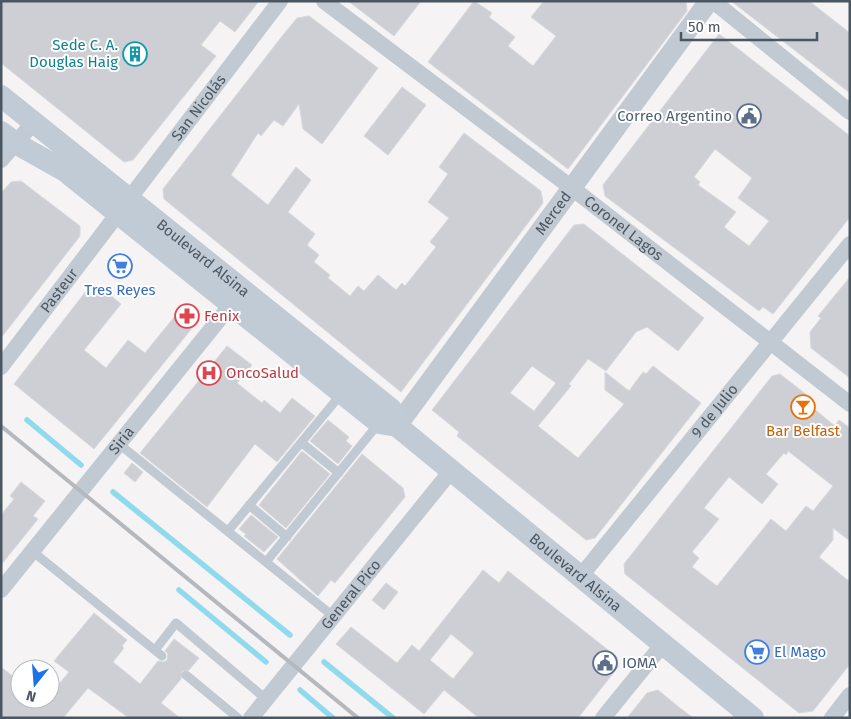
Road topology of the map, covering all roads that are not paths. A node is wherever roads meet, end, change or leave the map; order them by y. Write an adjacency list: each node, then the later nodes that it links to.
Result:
1 (280, 1): 10 (street, San Nicolás)
2 (324, 1): 9 (street, Coronel Lagos)
3 (709, 1): 9 (street, Merced)
4 (713, 1): 6 (street)
5 (2, 97): 7 (main road, Boulevard Alsina)
6 (850, 112)
7 (34, 122): 8 (street); 10 (main road, Boulevard Alsina)
8 (6, 145): 10 (main road, Boulevard Alsina)
9 (572, 188): 13 (street, Coronel Lagos); 17 (street, Merced)
10 (123, 206): 12 (main road, Boulevard Alsina); 14 (street, Pasteur)
11 (850, 244): 13 (street, 9 de Julio)
12 (237, 297): 15 (main road, Boulevard Alsina); 17 (main road, Boulevard Alsina); 19 (street, Siria)
13 (771, 343): 16 (street, Coronel Lagos); 27 (street, 9 de Julio)
14 (1, 368)
15 (342, 393): 17 (main road, Boulevard Alsina); 18 (lane)
16 (850, 404)
17 (388, 424): 20 (main road, Boulevard Alsina); 21 (lane)
18 (302, 442): 21 (lane); 22 (lane)
19 (120, 444): 23 (lane); 25 (street, Siria)
20 (451, 471): 27 (main road, Boulevard Alsina); 29 (street, General Pico)
21 (339, 473): 24 (lane)
22 (249, 505): 23 (lane); 24 (lane)
23 (228, 531): 26 (lane)
24 (287, 537): 26 (lane)
25 (32, 551): 28 (street, Siria); 31 (lane)
26 (266, 562): 29 (lane)
27 (580, 577): 30 (main road, Boulevard Alsina)
28 (1, 590)
29 (333, 616): 35 (street, General Pico)
30 (663, 644): 38 (street); 39 (main road, Boulevard Alsina)
31 (155, 650): 32 (lane); 35 (lane)
32 (162, 656)
33 (186, 675): 36 (lane)
34 (850, 695): 40 (street)
35 (266, 700): 37 (street, General Pico)
36 (238, 718)
37 (251, 718)
38 (603, 718)
39 (753, 718)
40 (832, 718)

